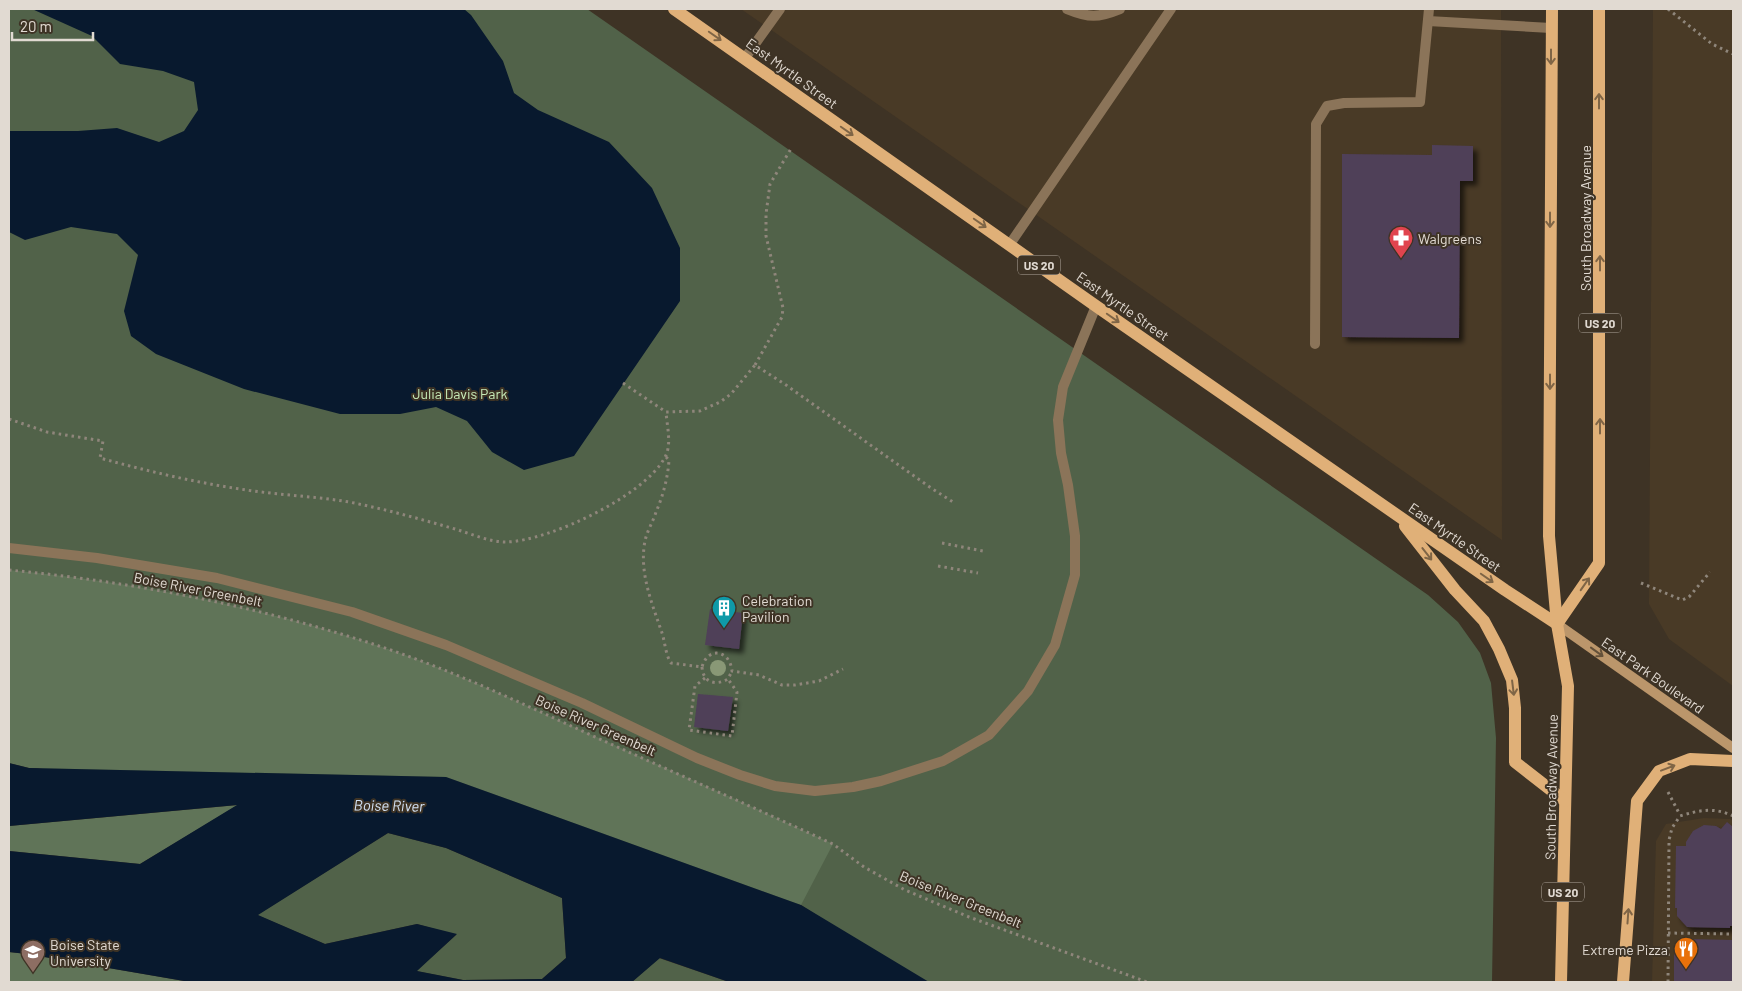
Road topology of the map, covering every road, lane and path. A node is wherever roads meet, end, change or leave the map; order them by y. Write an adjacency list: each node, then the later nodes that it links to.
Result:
1 (674, 9): 13 (main road, East Myrtle Street / US 20, one-way to 13)
2 (780, 9): 13 (street)
3 (1067, 9): 4 (street)
4 (1120, 9)
5 (1171, 9): 15 (street)
6 (1429, 9): 10 (street)
7 (1552, 9): 11 (main road, South Broadway Avenue)
8 (1599, 9): 33 (main road, South Broadway Avenue / US 20, one-way to 8)
9 (1668, 9): 12 (path)
10 (1428, 21): 11 (street); 17 (street)
11 (1551, 28): 33 (main road, South Broadway Avenue, one-way to 33)
12 (1733, 54)
13 (745, 58): 15 (main road, East Myrtle Street / US 20, one-way to 15)
14 (792, 147): 18 (path)
15 (1010, 244): 16 (main road, East Myrtle Street / US 20)
16 (1096, 306): 24 (main road, East Myrtle Street / US 20, one-way to 24); 26 (street)
17 (1315, 344)
18 (755, 365): 20 (path); 23 (path)
19 (623, 383): 20 (path)
20 (666, 412): 22 (path)
21 (9, 419): 22 (path)
22 (666, 456): 34 (path)
23 (953, 502)
24 (1396, 515): 33 (main road, East Myrtle Street / US 20, one-way to 33); 42 (main road, one-way to 42)
25 (942, 543): 27 (path)
26 (9, 548)
27 (983, 551)
28 (938, 566): 31 (path)
29 (9, 570): 47 (path, Boise River Greenbelt)
30 (1710, 572): 32 (path)
31 (978, 573)
32 (1641, 583)
33 (1557, 624): 39 (main road, East Park Boulevard, one-way to 39); 42 (main road, South Broadway Avenue / US 20)
34 (702, 667): 36 (path); 37 (path)
35 (843, 669): 36 (path)
36 (732, 670): 38 (path)
37 (705, 678): 38 (path); 38 (path)
38 (728, 679)
39 (1733, 748)
40 (1733, 761): 49 (main road, one-way to 40)
41 (1667, 789): 43 (path)
42 (1565, 801): 48 (main road, South Broadway Avenue / US 20)
43 (1680, 816): 44 (path); 45 (path)
44 (1733, 816)
45 (1668, 933): 46 (path); 50 (path)
46 (1733, 934)
47 (1147, 982)
48 (1561, 982)
49 (1624, 982)
50 (1668, 982)

